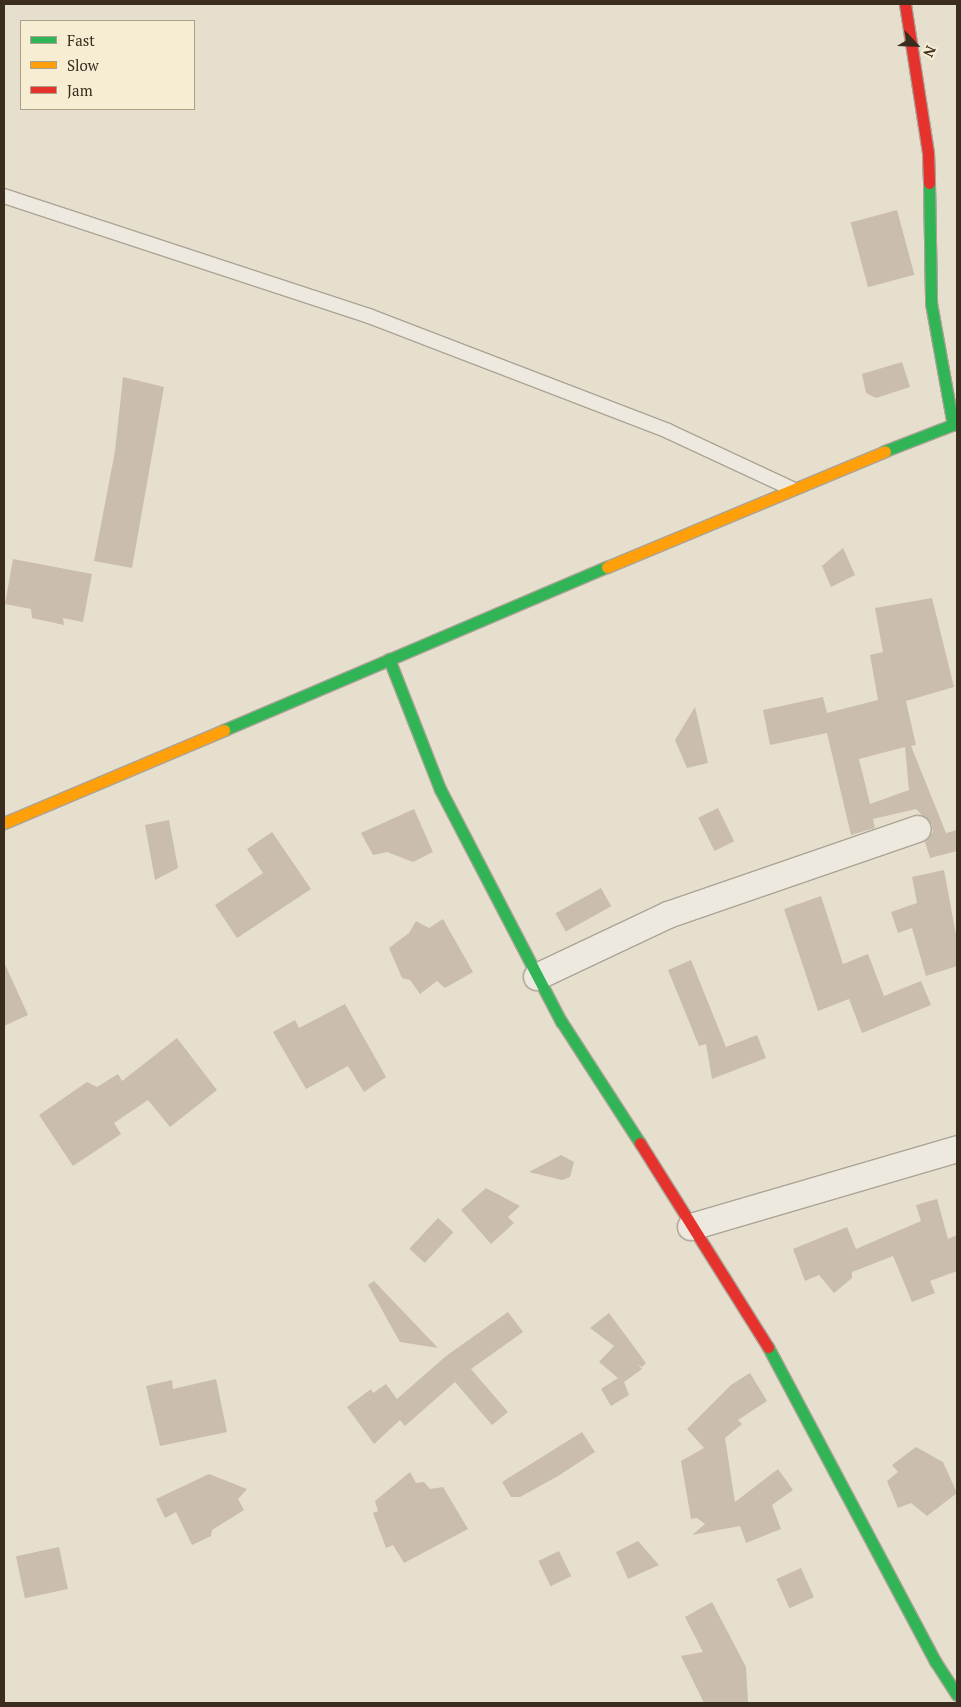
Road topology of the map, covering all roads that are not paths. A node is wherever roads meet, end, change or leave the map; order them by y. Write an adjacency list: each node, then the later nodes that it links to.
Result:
1 (905, 4): 3 (main road)
2 (4, 196): 4 (lane)
3 (955, 424): 4 (main road)
4 (791, 489): 5 (main road)
5 (389, 659): 6 (main road); 8 (main road)
6 (4, 823)
7 (918, 829): 8 (street)
8 (538, 977): 10 (main road)
9 (957, 1149): 10 (street)
10 (691, 1227): 11 (main road)
11 (957, 1695)

